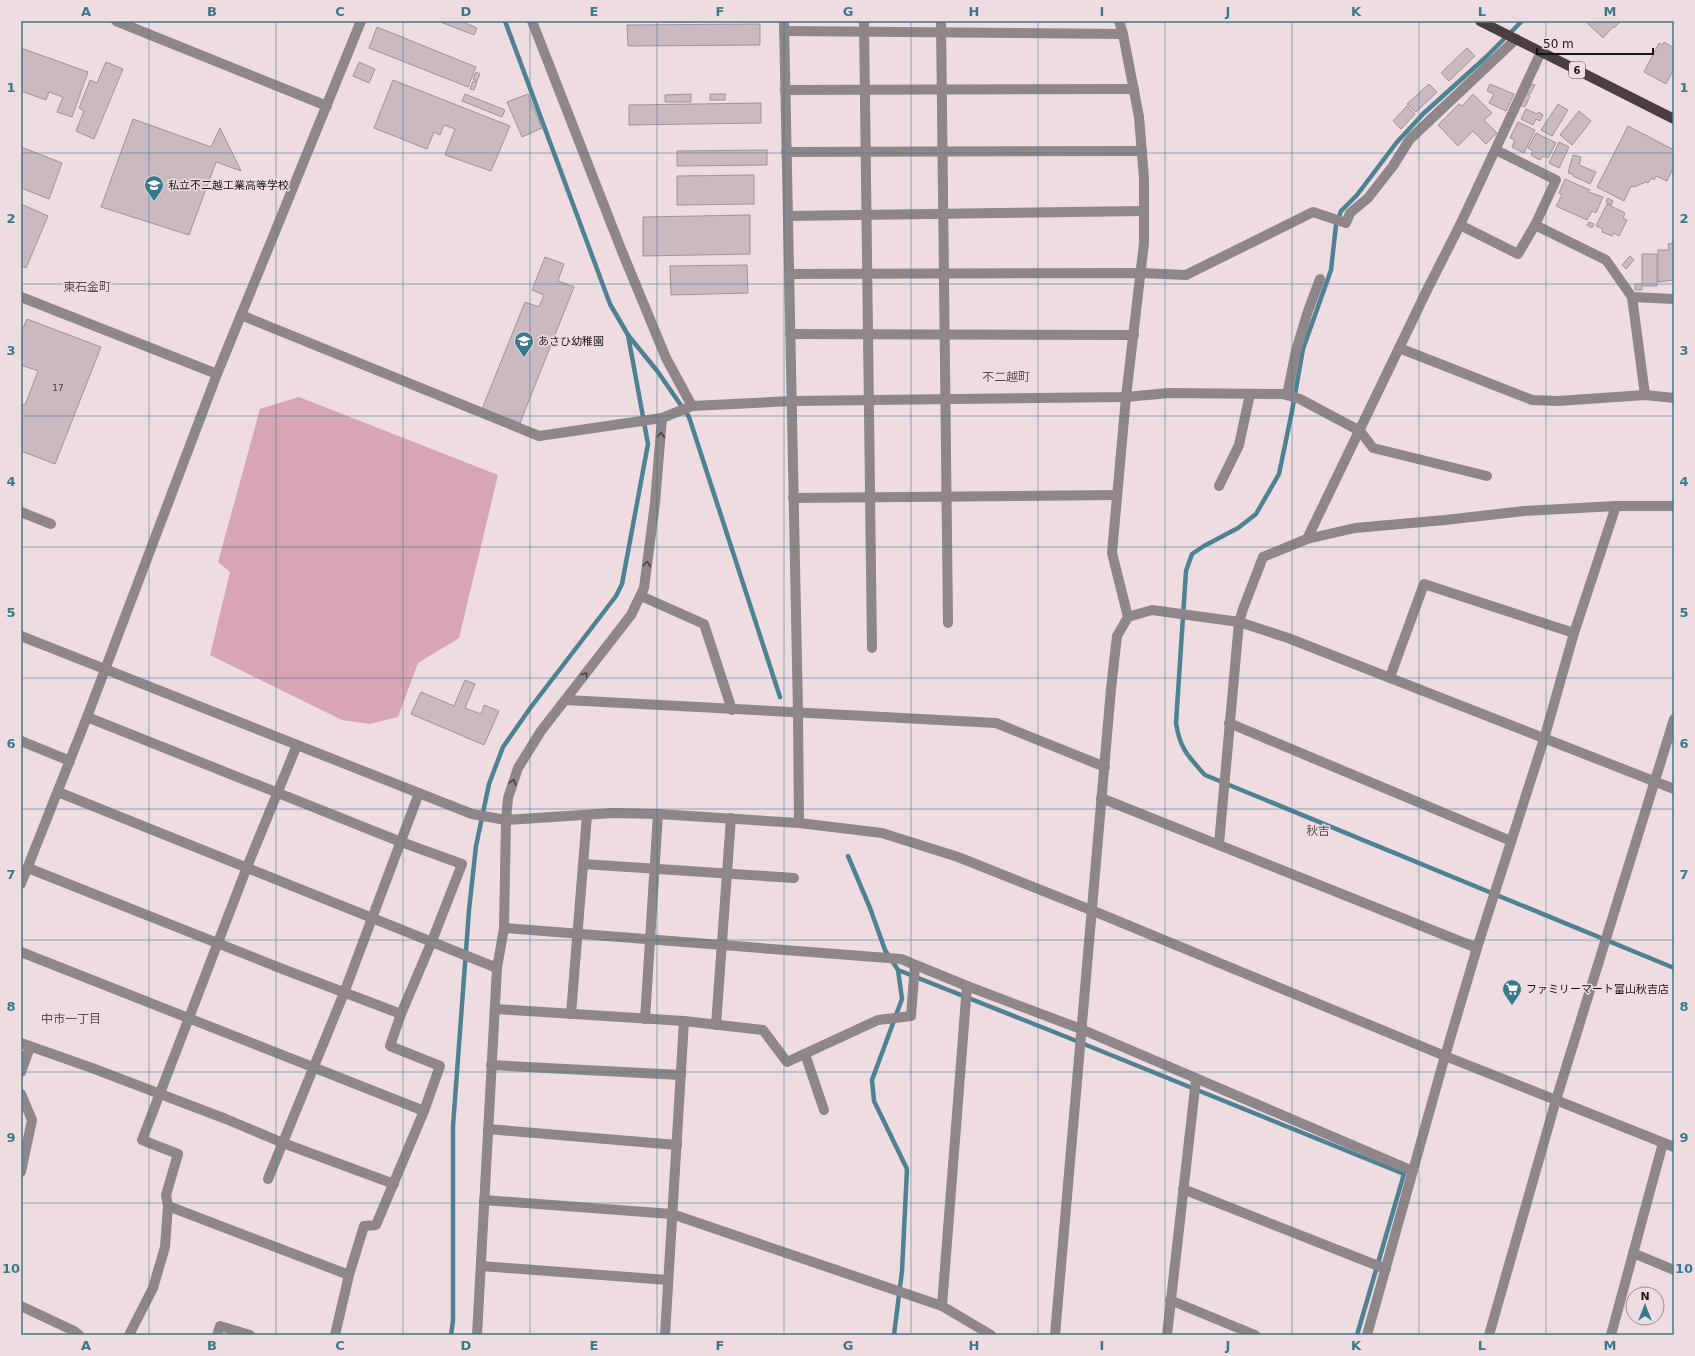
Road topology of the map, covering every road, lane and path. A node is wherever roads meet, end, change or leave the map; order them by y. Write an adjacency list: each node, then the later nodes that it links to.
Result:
1 (116, 21): 18 (street)
2 (361, 21): 18 (street)
3 (532, 21): 54 (street)
4 (864, 21): 9 (street)
5 (941, 21): 10 (street)
6 (1119, 21): 11 (street)
7 (1480, 21): 12 (main road, 6)
8 (784, 26): 9 (street); 16 (street)
9 (864, 32): 10 (street); 17 (street)
10 (941, 32): 11 (street); 14 (street)
11 (1123, 34): 15 (street)
12 (1516, 39): 13 (main road, 6); 34 (street)
13 (1541, 52): 19 (main road, 6); 20 (street)
14 (941, 89): 15 (street); 17 (street); 21 (street)
15 (1134, 89): 22 (street)
16 (785, 90): 17 (street); 23 (street)
17 (864, 90): 24 (street)
18 (327, 106): 39 (street)
19 (1674, 119)
20 (1496, 150): 29 (street); 30 (street)
21 (942, 151): 22 (street); 24 (street); 26 (street)
22 (1142, 151): 25 (street)
23 (786, 152): 24 (street); 28 (street)
24 (865, 152): 27 (street)
25 (1144, 211): 26 (street); 34 (street)
26 (943, 214): 27 (street); 33 (street)
27 (866, 215): 28 (street); 32 (street)
28 (788, 216): 31 (street)
29 (1460, 225): 30 (street); 44 (street)
30 (1535, 225): 37 (street)
31 (789, 274): 32 (street); 40 (street)
32 (867, 274): 33 (street); 41 (street)
33 (944, 274): 34 (street); 42 (street)
34 (1141, 274): 43 (street)
35 (1320, 279): 47 (street)
36 (21, 297): 45 (street)
37 (1632, 297): 38 (street); 48 (street)
38 (1674, 299)
39 (241, 315): 45 (street); 55 (street)
40 (790, 334): 41 (street); 53 (street)
41 (868, 334): 42 (street); 52 (street)
42 (944, 334): 43 (street); 51 (street)
43 (1134, 335): 49 (street)
44 (1399, 348): 48 (street); 56 (street)
45 (217, 374): 75 (street)
46 (1250, 394): 47 (street); 49 (street); 58 (street)
47 (1287, 395): 56 (street)
48 (1645, 395): 50 (street)
49 (1126, 397): 51 (street); 59 (street)
50 (1674, 398)
51 (945, 399): 52 (street); 60 (street)
52 (869, 400): 53 (street); 62 (street)
53 (792, 401): 54 (street); 61 (street)
54 (692, 406): 55 (street)
55 (662, 418): 68 (street, one-way to 55)
56 (1360, 431): 57 (street); 67 (street)
57 (1488, 476)
58 (1219, 486)
59 (1117, 495): 60 (street); 69 (street)
60 (946, 497): 62 (street); 71 (street)
61 (793, 498): 62 (street); 79 (street)
62 (870, 498): 74 (street)
63 (1616, 506): 64 (street); 67 (street); 72 (street)
64 (1674, 506)
65 (21, 512): 66 (street)
66 (51, 524)
67 (1307, 539): 70 (street)
68 (640, 596): 77 (street, one-way to 68); 78 (street)
69 (1128, 617): 70 (street); 87 (street)
70 (1239, 622): 76 (street); 82 (street)
71 (948, 623)
72 (1574, 633): 76 (street); 83 (street)
73 (21, 636): 75 (street)
74 (872, 648)
75 (106, 670): 80 (street); 85 (street)
76 (1390, 677): 83 (street)
77 (566, 700): 78 (street); 97 (street, one-way to 77)
78 (732, 710): 79 (street)
79 (798, 712): 87 (street); 98 (street)
80 (88, 717): 86 (street); 91 (street)
81 (1674, 720): 88 (street)
82 (1229, 723): 99 (street); 101 (street)
83 (1544, 739): 88 (street); 99 (street)
84 (21, 741): 86 (street)
85 (296, 745): 91 (street); 92 (street)
86 (70, 761): 90 (street)
87 (1105, 767): 93 (street)
88 (1654, 781): 89 (street); 141 (street)
89 (1674, 789)
90 (58, 792): 103 (street); 104 (street)
91 (277, 793): 100 (street); 103 (street)
92 (419, 793): 97 (street); 100 (street)
93 (1101, 798): 101 (street); 109 (street)
94 (658, 814): 95 (street); 96 (street); 105 (street)
95 (587, 815): 97 (street); 102 (street)
96 (731, 818): 98 (street); 106 (street)
97 (506, 820): 111 (street)
98 (799, 823): 109 (street)
99 (1511, 841): 117 (street)
100 (401, 842): 110 (street); 114 (street)
101 (1219, 844): 117 (street)
102 (583, 864): 105 (street); 112 (street)
103 (247, 867): 110 (street); 115 (street)
104 (28, 868): 108 (street); 115 (street)
105 (654, 869): 106 (street); 113 (street)
106 (727, 874): 107 (street); 116 (street)
107 (794, 878)
108 (21, 884)
109 (1091, 910): 130 (street); 133 (street)
110 (372, 918): 114 (street); 122 (street)
111 (504, 928): 112 (street); 120 (street)
112 (578, 934): 113 (street); 125 (street)
113 (650, 939): 116 (street); 127 (street)
114 (432, 941): 120 (street); 124 (street)
115 (218, 944): 122 (street); 126 (street)
116 (722, 945): 119 (street); 129 (street)
117 (1477, 948): 133 (street)
118 (21, 952): 126 (street)
119 (915, 965): 121 (street); 132 (street)
120 (497, 968): 123 (street)
121 (967, 986): 130 (street); 165 (street)
122 (344, 993): 124 (street); 135 (street)
123 (496, 1009): 125 (street); 134 (street)
124 (401, 1014): 143 (street)
125 (571, 1014): 127 (street)
126 (189, 1018): 135 (street); 140 (street)
127 (645, 1019): 128 (street)
128 (684, 1021): 129 (street); 137 (street)
129 (716, 1025): 132 (street)
130 (1081, 1029): 138 (street); 174 (street)
131 (26, 1045): 136 (street); 140 (street)
132 (805, 1054): 142 (street)
133 (1445, 1056): 141 (street); 149 (street)
134 (491, 1065): 137 (street); 144 (street)
135 (314, 1067): 143 (street); 145 (street)
136 (21, 1072)
137 (681, 1075): 147 (street)
138 (1196, 1079): 149 (street); 153 (street)
139 (21, 1094): 150 (street)
140 (159, 1094): 145 (street); 155 (street)
141 (1556, 1100): 146 (street); 178 (street)
142 (824, 1110)
143 (424, 1111): 152 (street)
144 (488, 1129): 147 (street); 154 (street)
145 (283, 1143): 151 (street); 152 (street)
146 (1663, 1143): 148 (street); 157 (street)
147 (677, 1145): 156 (street)
148 (1674, 1148)
149 (1414, 1171): 159 (street)
150 (21, 1172)
151 (268, 1179)
152 (394, 1184): 161 (street)
153 (1183, 1189): 159 (street); 163 (street)
154 (484, 1200): 156 (street); 158 (street)
155 (168, 1206): 161 (street); 167 (street)
156 (672, 1214): 162 (street); 165 (street)
157 (1633, 1253): 160 (street); 179 (street)
158 (481, 1266): 162 (street); 171 (street)
159 (1386, 1269): 177 (street)
160 (1674, 1270)
161 (349, 1275): 170 (street)
162 (668, 1280): 172 (street)
163 (1170, 1300): 175 (street); 176 (street)
164 (21, 1306): 166 (street)
165 (942, 1306): 173 (street)
166 (79, 1335)
167 (128, 1335)
168 (217, 1335): 169 (street)
169 (250, 1335)
170 (335, 1335)
171 (477, 1335)
172 (665, 1335)
173 (991, 1335)
174 (1055, 1335)
175 (1167, 1335)
176 (1255, 1335)
177 (1367, 1335)
178 (1489, 1335)
179 (1611, 1335)

